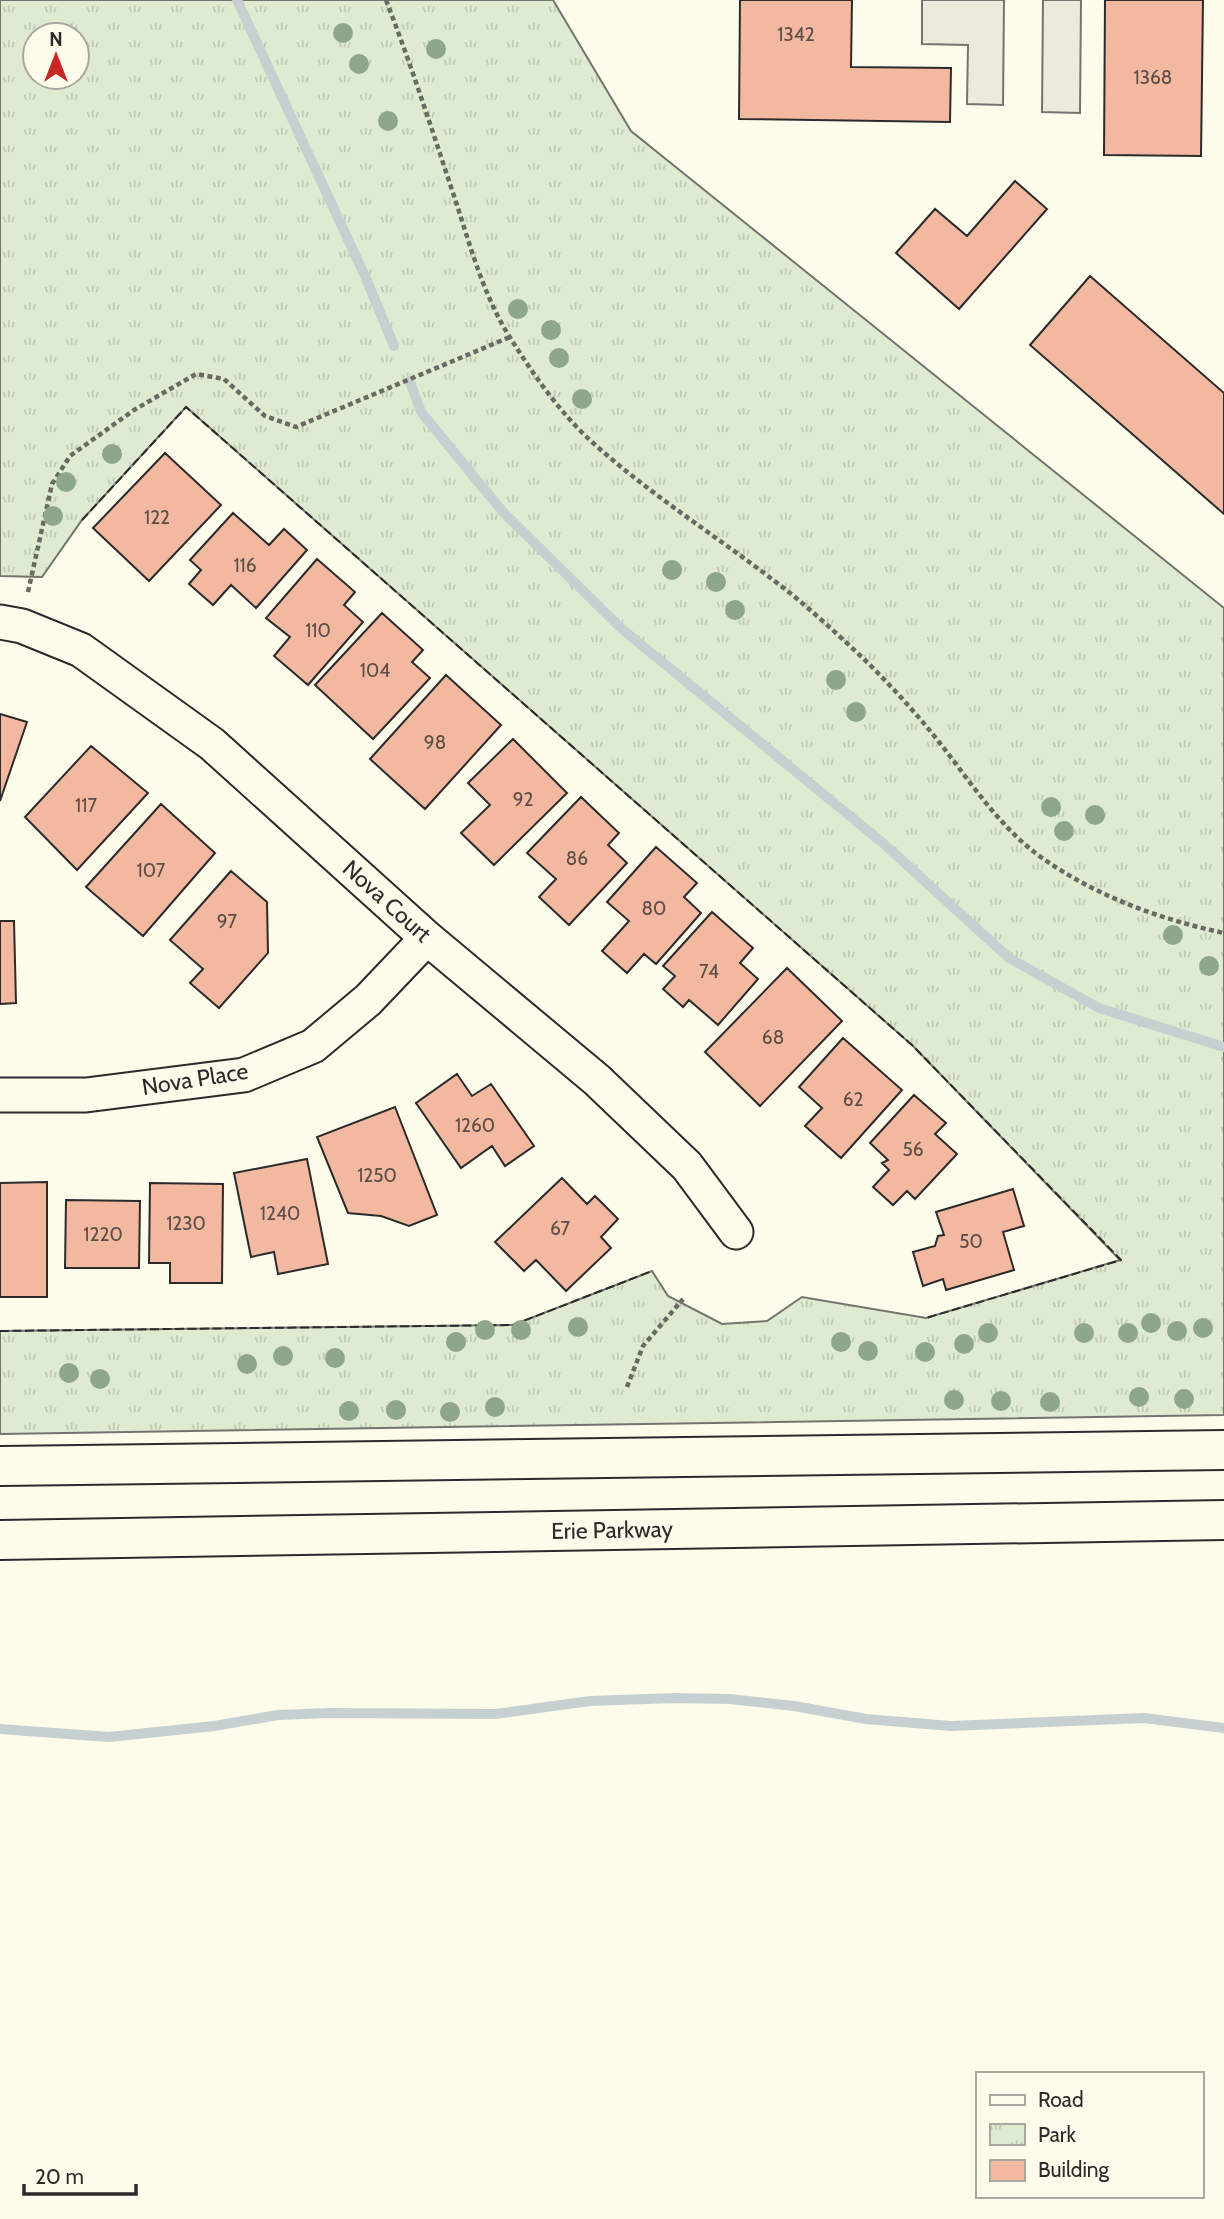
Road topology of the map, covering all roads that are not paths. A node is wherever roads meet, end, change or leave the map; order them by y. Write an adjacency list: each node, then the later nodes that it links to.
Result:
1 (0, 622): 2 (street, Nova Court)
2 (427, 938): 3 (street, Nova Place); 4 (street, Nova Court)
3 (0, 1096)
4 (736, 1232)
5 (1224, 1450): 6 (main road)
6 (0, 1466)
7 (1224, 1520): 8 (main road, Erie Parkway)
8 (0, 1540)

